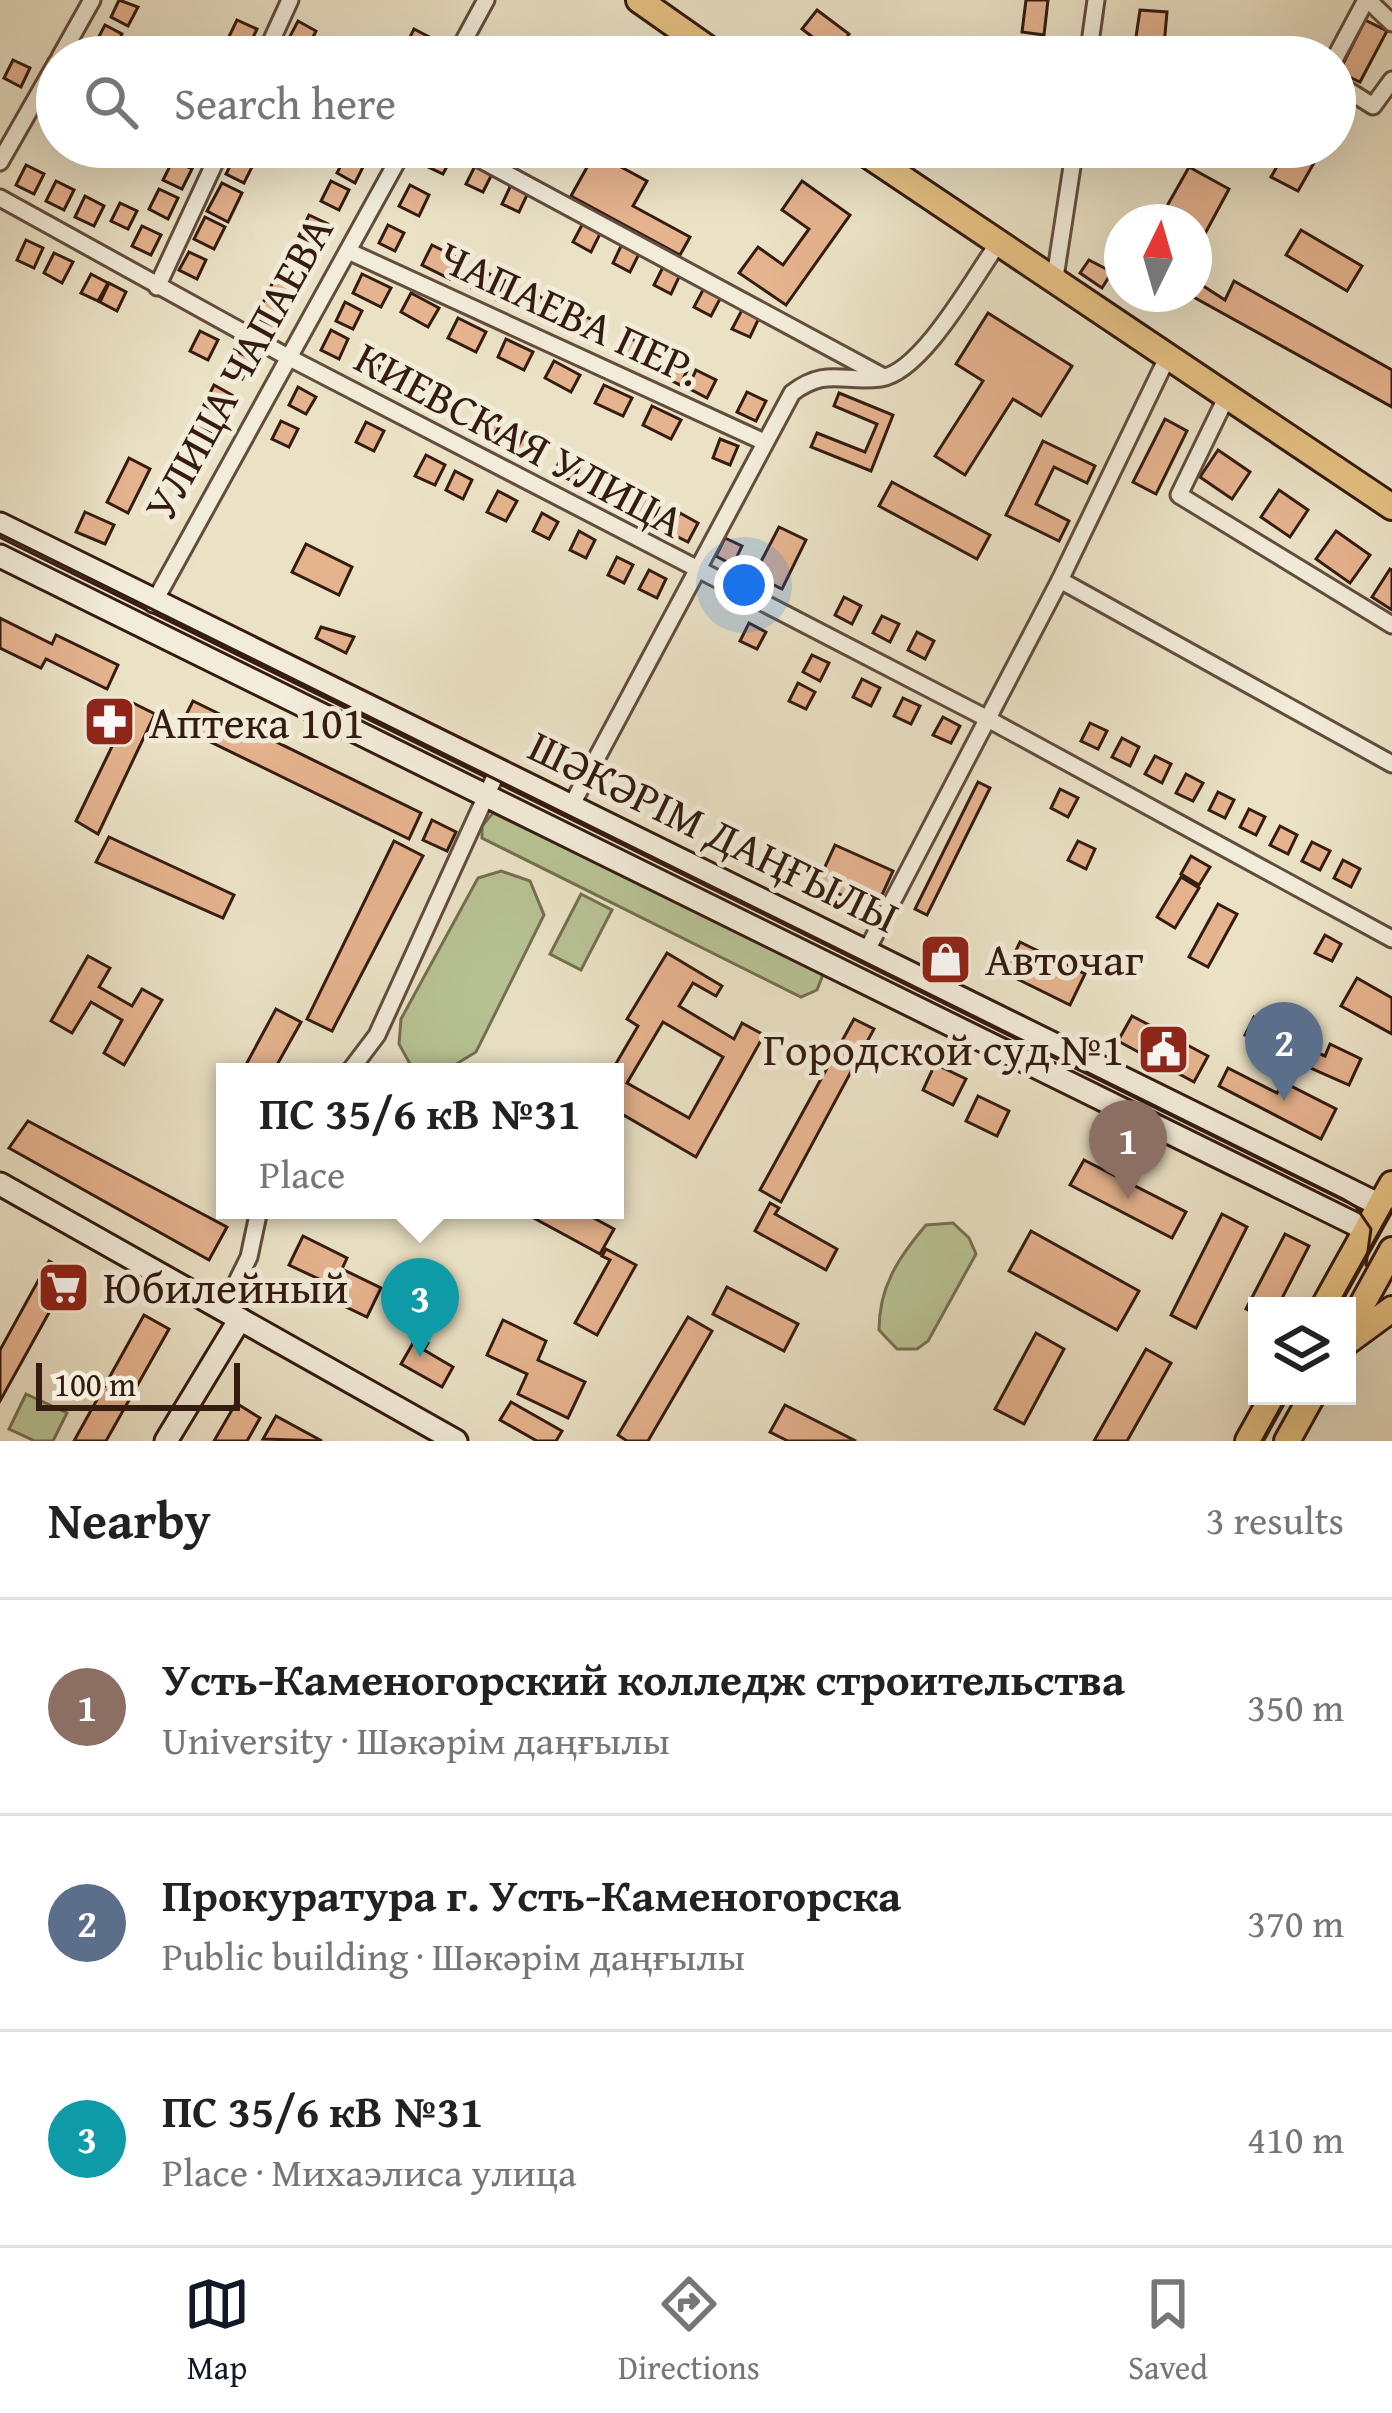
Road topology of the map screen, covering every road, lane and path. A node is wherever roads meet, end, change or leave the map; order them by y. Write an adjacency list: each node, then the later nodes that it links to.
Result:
1 (92, 0): 8 (street)
2 (290, 0): 9 (street)
3 (486, 0): 10 (street)
4 (639, 0): 11 (main road)
5 (1096, 0): 12 (street)
6 (1367, 0): 7 (street); 13 (street)
7 (1392, 22)
8 (71, 36)
9 (274, 36)
10 (466, 36)
11 (690, 36)
12 (1091, 36)
13 (1347, 36)
14 (1392, 80): 15 (street)
15 (1356, 95)
16 (36, 98): 17 (street)
17 (0, 162)
18 (212, 168): 27 (street)
19 (393, 168): 25 (street, УЛИЦА ЧАПАЕВА)
20 (496, 168): 30 (street)
21 (886, 168): 24 (main road)
22 (1072, 168): 26 (street)
23 (0, 198): 27 (street, КИЕВСКАЯ УЛИЦА)
24 (997, 245): 26 (main road); 30 (street)
25 (348, 251): 28 (street, УЛИЦА ЧАПАЕВА); 32 (street, ЧАПАЕВА ПЕР.)
26 (1054, 284): 29 (main road)
27 (157, 287): 28 (street, КИЕВСКАЯ УЛИЦА)
28 (286, 356): 36 (street, КИЕВСКАЯ УЛИЦА); 38 (street, УЛИЦА ЧАПАЕВА)
29 (1168, 356): 31 (main road); 37 (street)
30 (885, 378): 32 (street)
31 (1227, 396): 33 (main road); 39 (street)
32 (762, 441): 36 (street)
33 (1392, 507)
34 (0, 524): 38 (main road, ШӘКӘРІМ ДАҢҒЫЛЫ)
35 (0, 556): 40 (main road, ШӘКӘРІМ ДАҢҒЫЛЫ)
36 (692, 571): 41 (street, КИЕВСКАЯ УЛИЦА); 45 (street)
37 (1060, 580): 41 (street); 42 (street)
38 (154, 604): 40 (main road, УЛИЦА ЧАПАЕВА); 43 (main road, ШӘКӘРІМ ДАҢҒЫЛЫ)
39 (1392, 626)
40 (142, 629): 44 (main road, ШӘКӘРІМ ДАҢҒЫЛЫ)
41 (986, 718): 47 (street, КИЕВСКАЯ УЛИЦА); 48 (street)
42 (1392, 764)
43 (496, 772): 44 (street); 45 (main road, ШӘКӘРІМ ДАҢҒЫЛЫ)
44 (484, 795): 46 (main road, ШӘКӘРІМ ДАҢҒЫЛЫ); 50 (street)
45 (570, 808): 46 (main road); 48 (main road, ШӘКӘРІМ ДАҢҒЫЛЫ)
46 (558, 832): 49 (main road, ШӘКӘРІМ ДАҢҒЫЛЫ)
47 (1392, 939)
48 (866, 952): 49 (main road); 52 (main road, ШӘКӘРІМ ДАҢҒЫЛЫ)
49 (855, 976): 54 (main road, ШӘКӘРІМ ДАҢҒЫЛЫ)
50 (356, 1063)
51 (0, 1184): 58 (main road)
52 (1388, 1200): 54 (main road)
53 (257, 1219): 58 (street)
54 (1366, 1230): 55 (main road, ШӘКӘРІМ ДАҢҒЫЛЫ); 56 (main road)
55 (1392, 1246): 59 (main road)
56 (1329, 1297)
57 (1392, 1309): 60 (main road)
58 (231, 1314): 63 (main road); 64 (main road)
59 (1356, 1315)
60 (1356, 1335)
61 (1268, 1405): 65 (main road)
62 (1307, 1405): 66 (main road)
63 (166, 1441)
64 (456, 1441)
65 (1248, 1441)
66 (1287, 1441)

